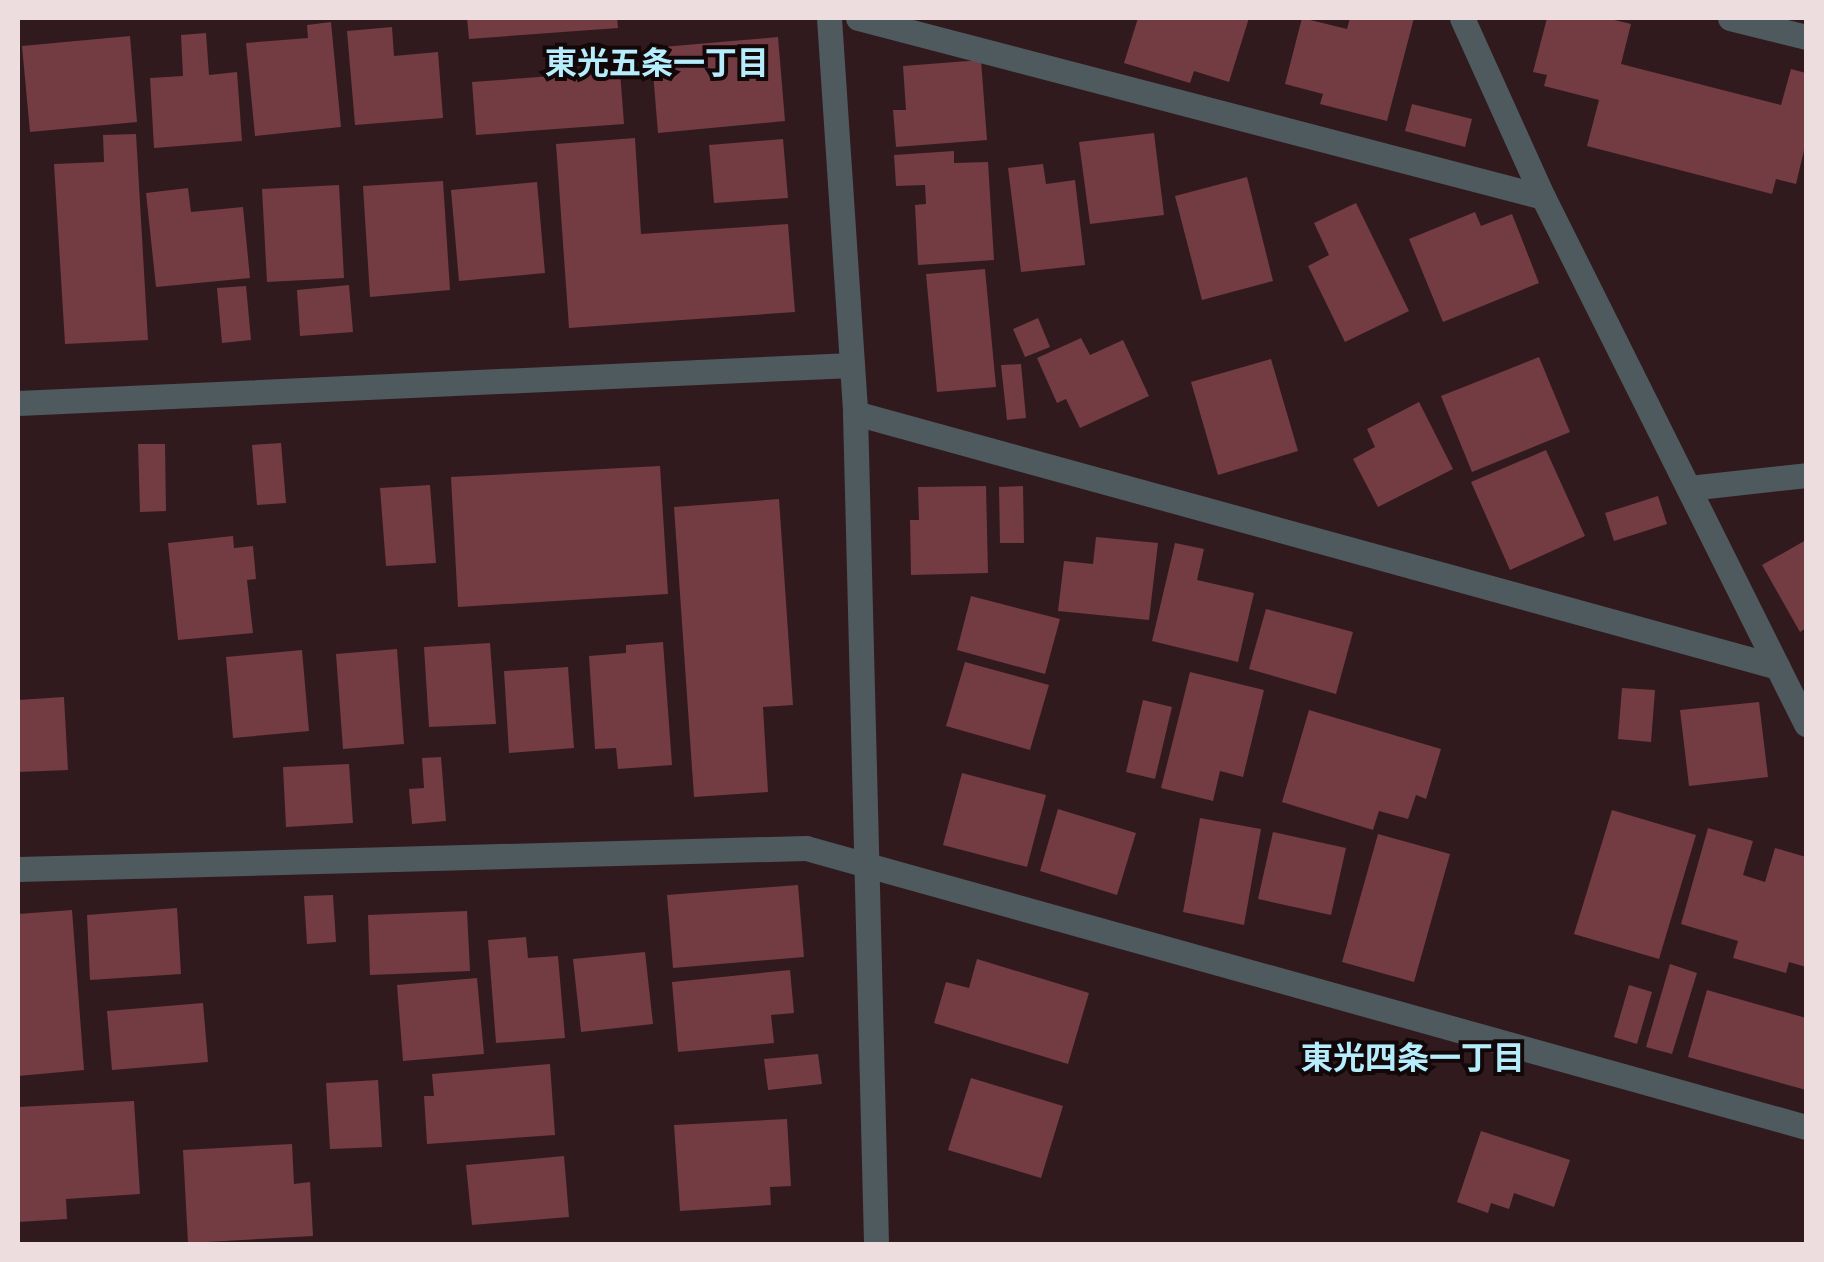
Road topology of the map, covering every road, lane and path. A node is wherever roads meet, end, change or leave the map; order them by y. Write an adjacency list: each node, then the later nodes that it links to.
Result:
1 (829, 18): 7 (street)
2 (858, 18): 6 (street)
3 (1462, 18): 6 (street)
4 (1730, 18): 5 (street)
5 (1806, 38)
6 (1543, 197): 11 (street)
7 (852, 365): 8 (street); 9 (street)
8 (18, 403)
9 (855, 413): 12 (street); 14 (street)
10 (1806, 475): 11 (street)
11 (1689, 488): 12 (street)
12 (1778, 667): 13 (street)
13 (1806, 724)
14 (870, 864): 15 (street); 16 (street); 17 (street)
15 (18, 869)
16 (1806, 1127)
17 (876, 1244)

